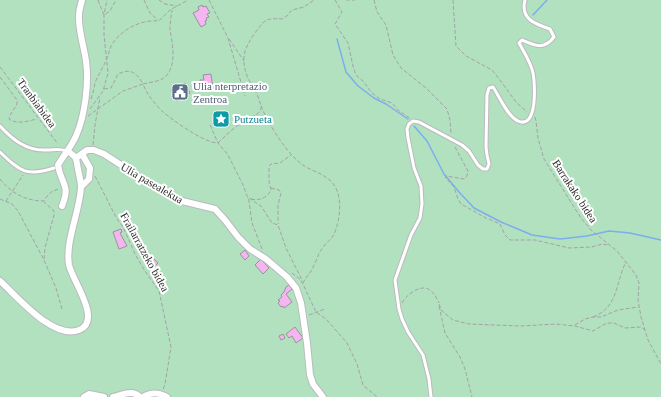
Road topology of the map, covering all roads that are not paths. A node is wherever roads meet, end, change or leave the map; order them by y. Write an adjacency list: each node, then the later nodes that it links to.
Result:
1 (82, 0): 4 (street)
2 (525, 0): 19 (lane)
3 (0, 126): 4 (lane)
4 (68, 151): 7 (street); 10 (street)
5 (0, 152): 8 (lane)
6 (84, 152): 7 (street); 9 (street); 18 (street, Ulia pasealekua)
7 (76, 158): 9 (street)
8 (54, 168)
9 (81, 187): 11 (street)
10 (62, 206)
11 (0, 282)
12 (164, 395): 17 (street)
13 (84, 397): 14 (street)
14 (104, 397)
15 (113, 397): 16 (street)
16 (140, 397)
17 (143, 397)
18 (323, 397)
19 (431, 397)

